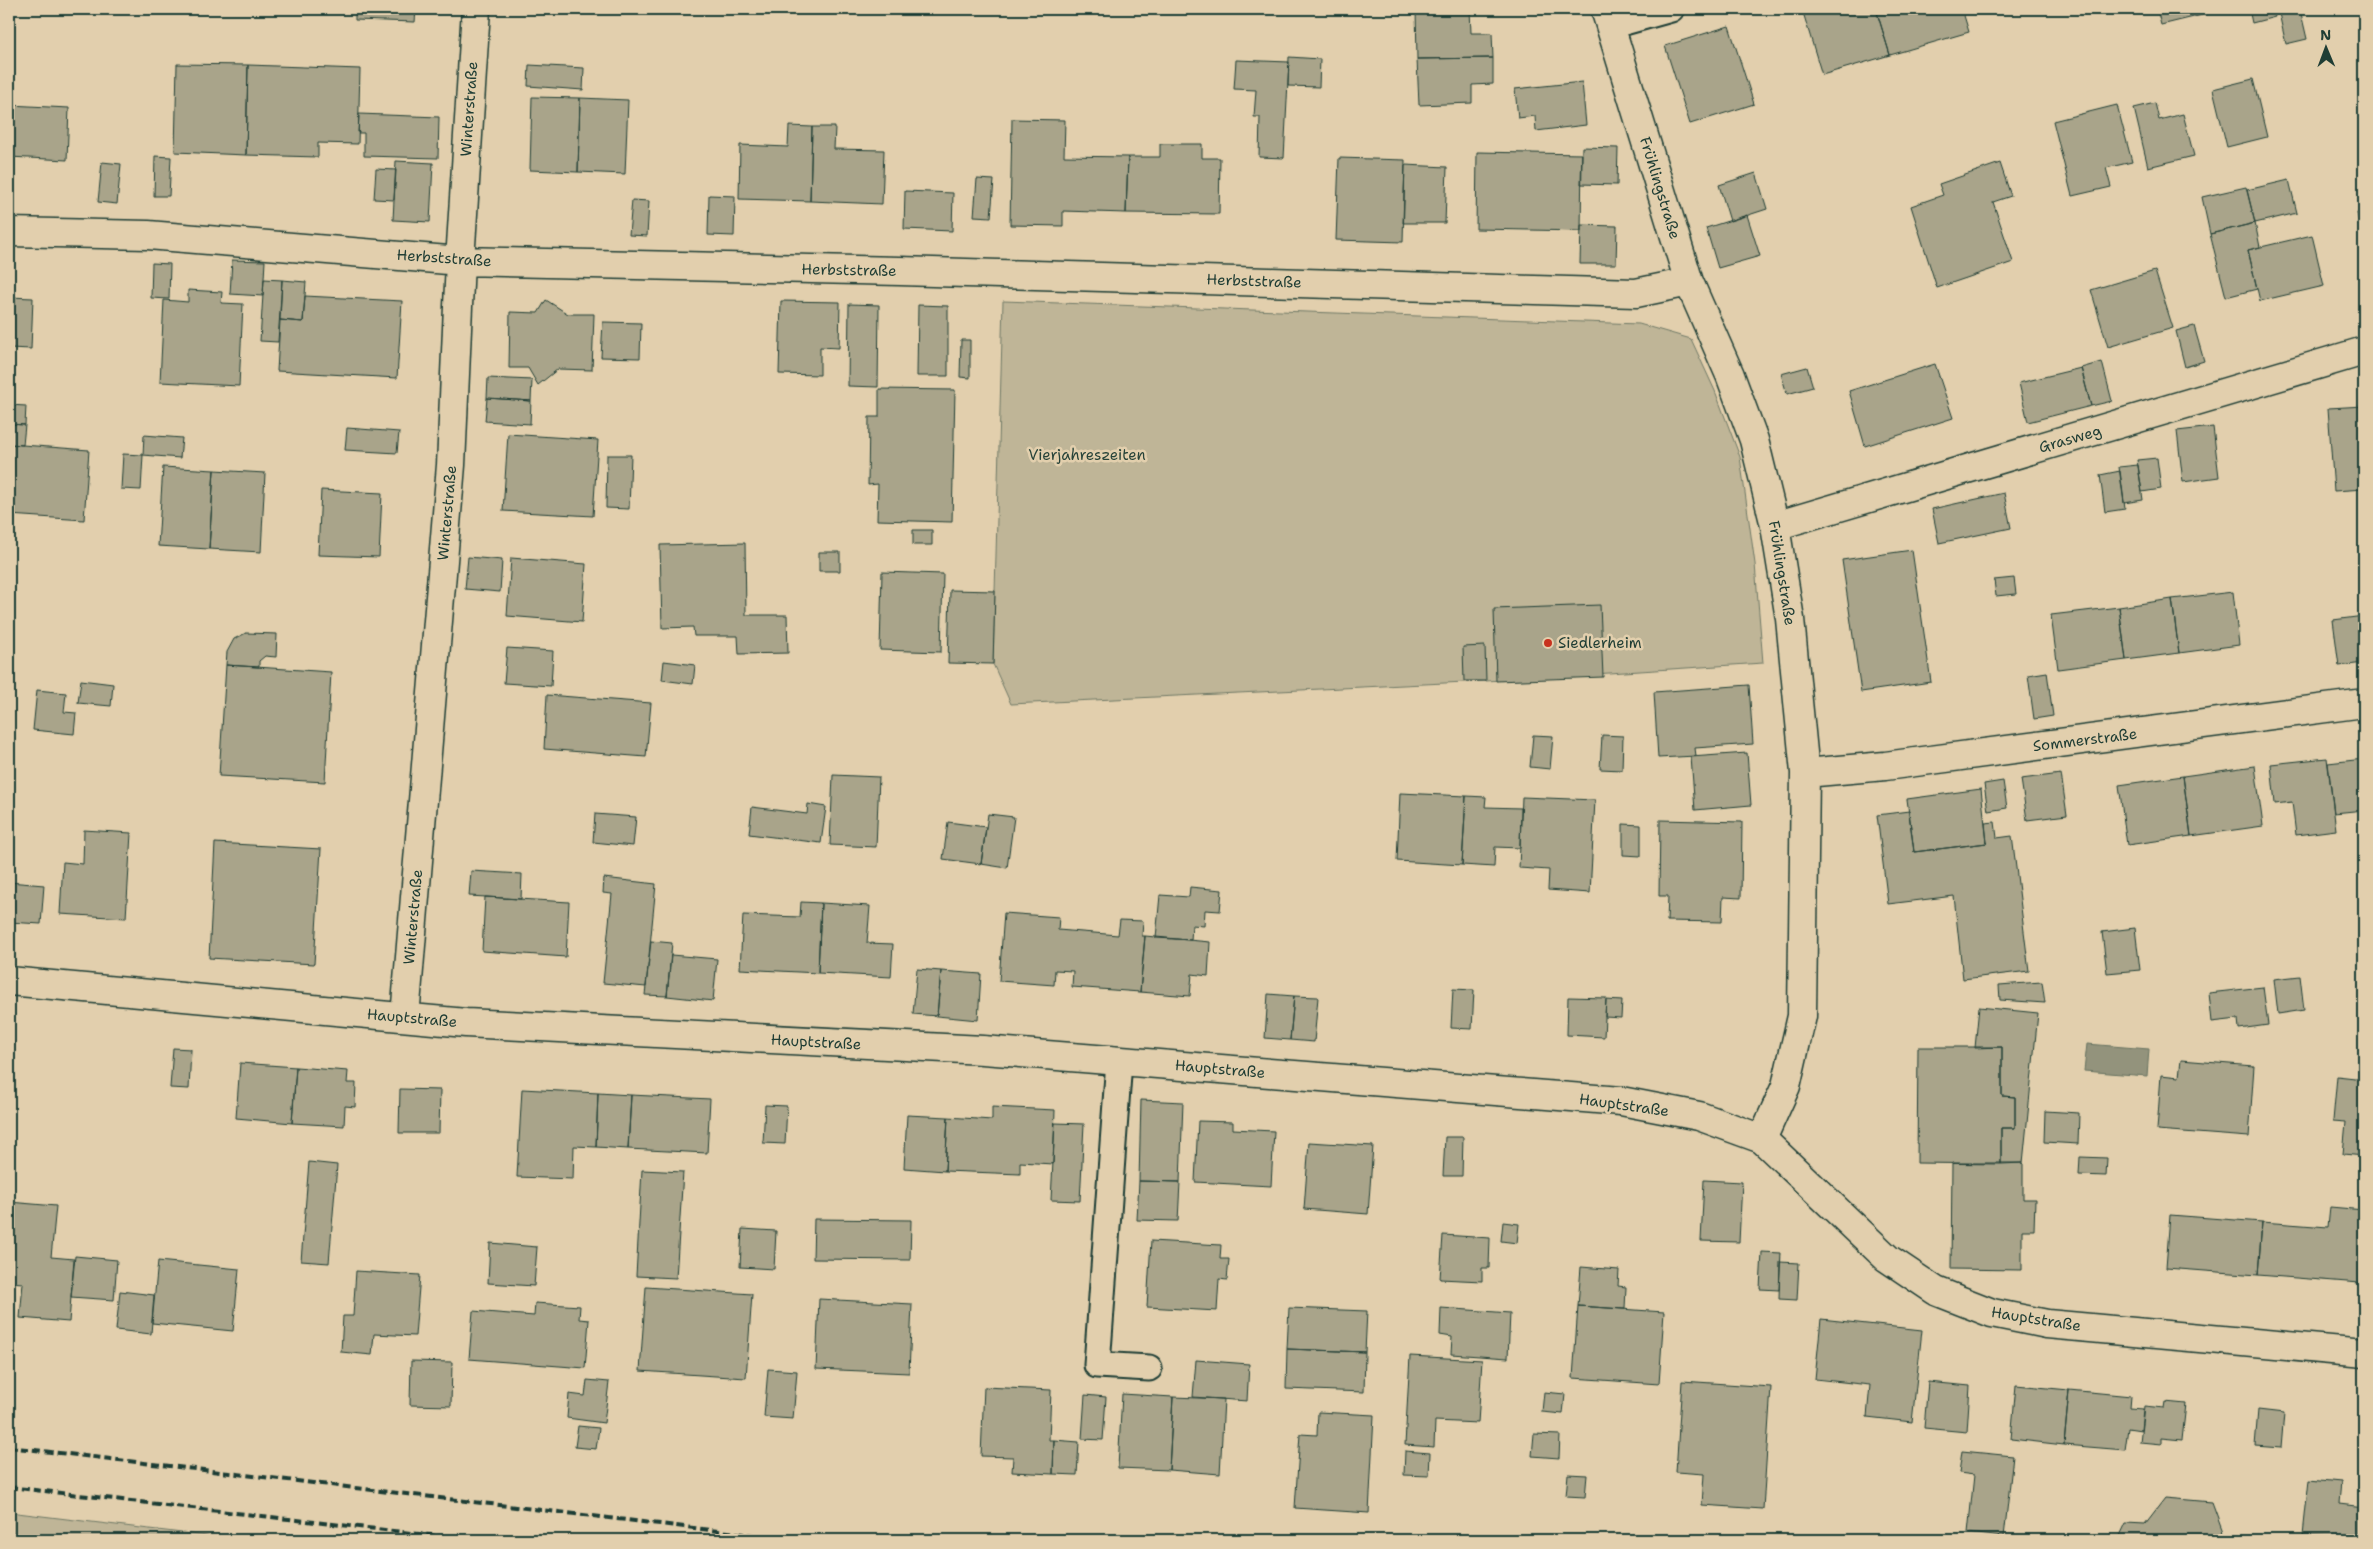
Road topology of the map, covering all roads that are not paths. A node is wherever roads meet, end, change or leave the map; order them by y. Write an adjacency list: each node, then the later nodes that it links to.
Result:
1 (476, 9): 5 (street, Winterstraße)
2 (1671, 9): 3 (lane, Frühlingstraße)
3 (1607, 18): 6 (street, Frühlingstraße)
4 (9, 232): 5 (street, Herbststraße)
5 (460, 261): 6 (street, Herbststraße); 12 (street, Winterstraße)
6 (1689, 282): 8 (street, Frühlingstraße)
7 (2364, 351): 8 (street, Grasweg)
8 (1775, 526): 10 (street, Frühlingstraße)
9 (2364, 703): 10 (street, Sommerstraße)
10 (1805, 773): 14 (street, Frühlingstraße)
11 (9, 981): 12 (street, Hauptstraße)
12 (405, 1017): 13 (street, Hauptstraße)
13 (1119, 1061): 14 (street, Hauptstraße); 16 (lane)
14 (1762, 1139): 15 (street, Hauptstraße)
15 (2364, 1353)
16 (1149, 1368)

